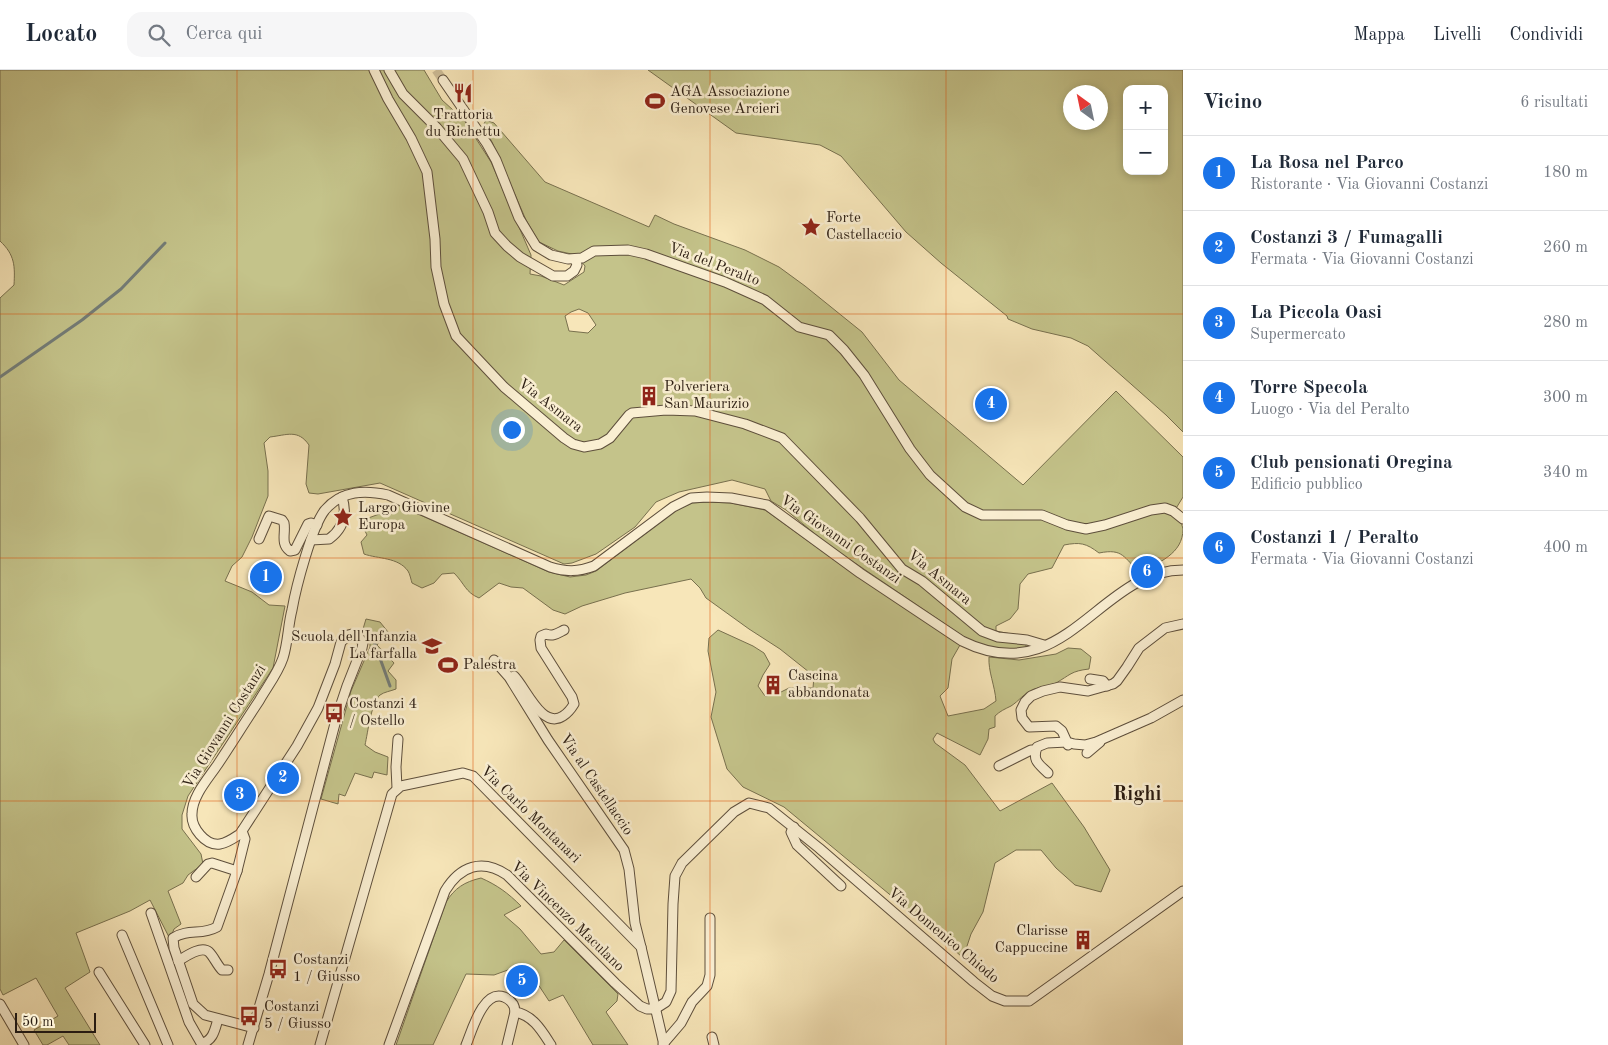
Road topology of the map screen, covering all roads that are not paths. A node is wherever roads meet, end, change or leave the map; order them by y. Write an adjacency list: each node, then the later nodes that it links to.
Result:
1 (374, 70): 13 (street, Via Asmara)
2 (389, 70): 4 (street)
3 (444, 80): 4 (street, Via del Peralto)
4 (575, 259): 6 (street, Via del Peralto)
5 (342, 497): 7 (street, Via Giovanni Costanzi); 9 (street); 13 (street, Via Giovanni Costanzi)
6 (1183, 519)
7 (317, 525): 8 (street, Via Giovanni Costanzi); 9 (street, Via Giovanni Costanzi)
8 (259, 539)
9 (312, 540): 28 (street, Via Giovanni Costanzi)
10 (1183, 570): 13 (street, Via Giovanni Costanzi)
11 (1183, 624): 17 (street)
12 (564, 630): 15 (street, Via al Castellaccio)
13 (1044, 645)
14 (494, 660): 15 (street, Via al Castellaccio)
15 (509, 677): 36 (street, Via al Castellaccio)
16 (1090, 679): 17 (street)
17 (1107, 686): 21 (street)
18 (1183, 700): 20 (street)
19 (398, 739): 26 (street)
20 (1102, 740): 21 (street); 23 (street)
21 (1068, 743): 22 (street)
22 (1036, 750): 24 (street); 25 (street)
23 (1087, 753)
24 (999, 766)
25 (1048, 773)
26 (397, 788): 36 (street, Via Carlo Montanari); 49 (street)
27 (794, 827): 31 (street); 32 (street, Via Domenico Chiodo); 41 (street, Via Domenico Chiodo)
28 (242, 831): 29 (street); 44 (street, Via Giovanni Costanzi)
29 (237, 871): 30 (street); 37 (street)
30 (196, 877)
31 (840, 886)
32 (1183, 891)
33 (151, 913): 43 (street)
34 (710, 918): 54 (street)
35 (122, 935): 47 (street)
36 (640, 948): 41 (street)
37 (178, 961): 38 (street); 43 (street)
38 (228, 970)
39 (99, 972): 46 (street)
40 (0, 1004): 45 (street)
41 (655, 1009): 50 (street, Via Vincenzo Maculano); 54 (street)
42 (515, 1012): 51 (street); 52 (street); 53 (street)
43 (218, 1019): 44 (street)
44 (254, 1028): 48 (street, Via Giovanni Costanzi)
45 (24, 1045)
46 (145, 1045)
47 (168, 1045)
48 (248, 1045)
49 (320, 1045)
50 (389, 1045)
51 (466, 1045)
52 (507, 1045)
53 (551, 1045)
54 (664, 1045)

